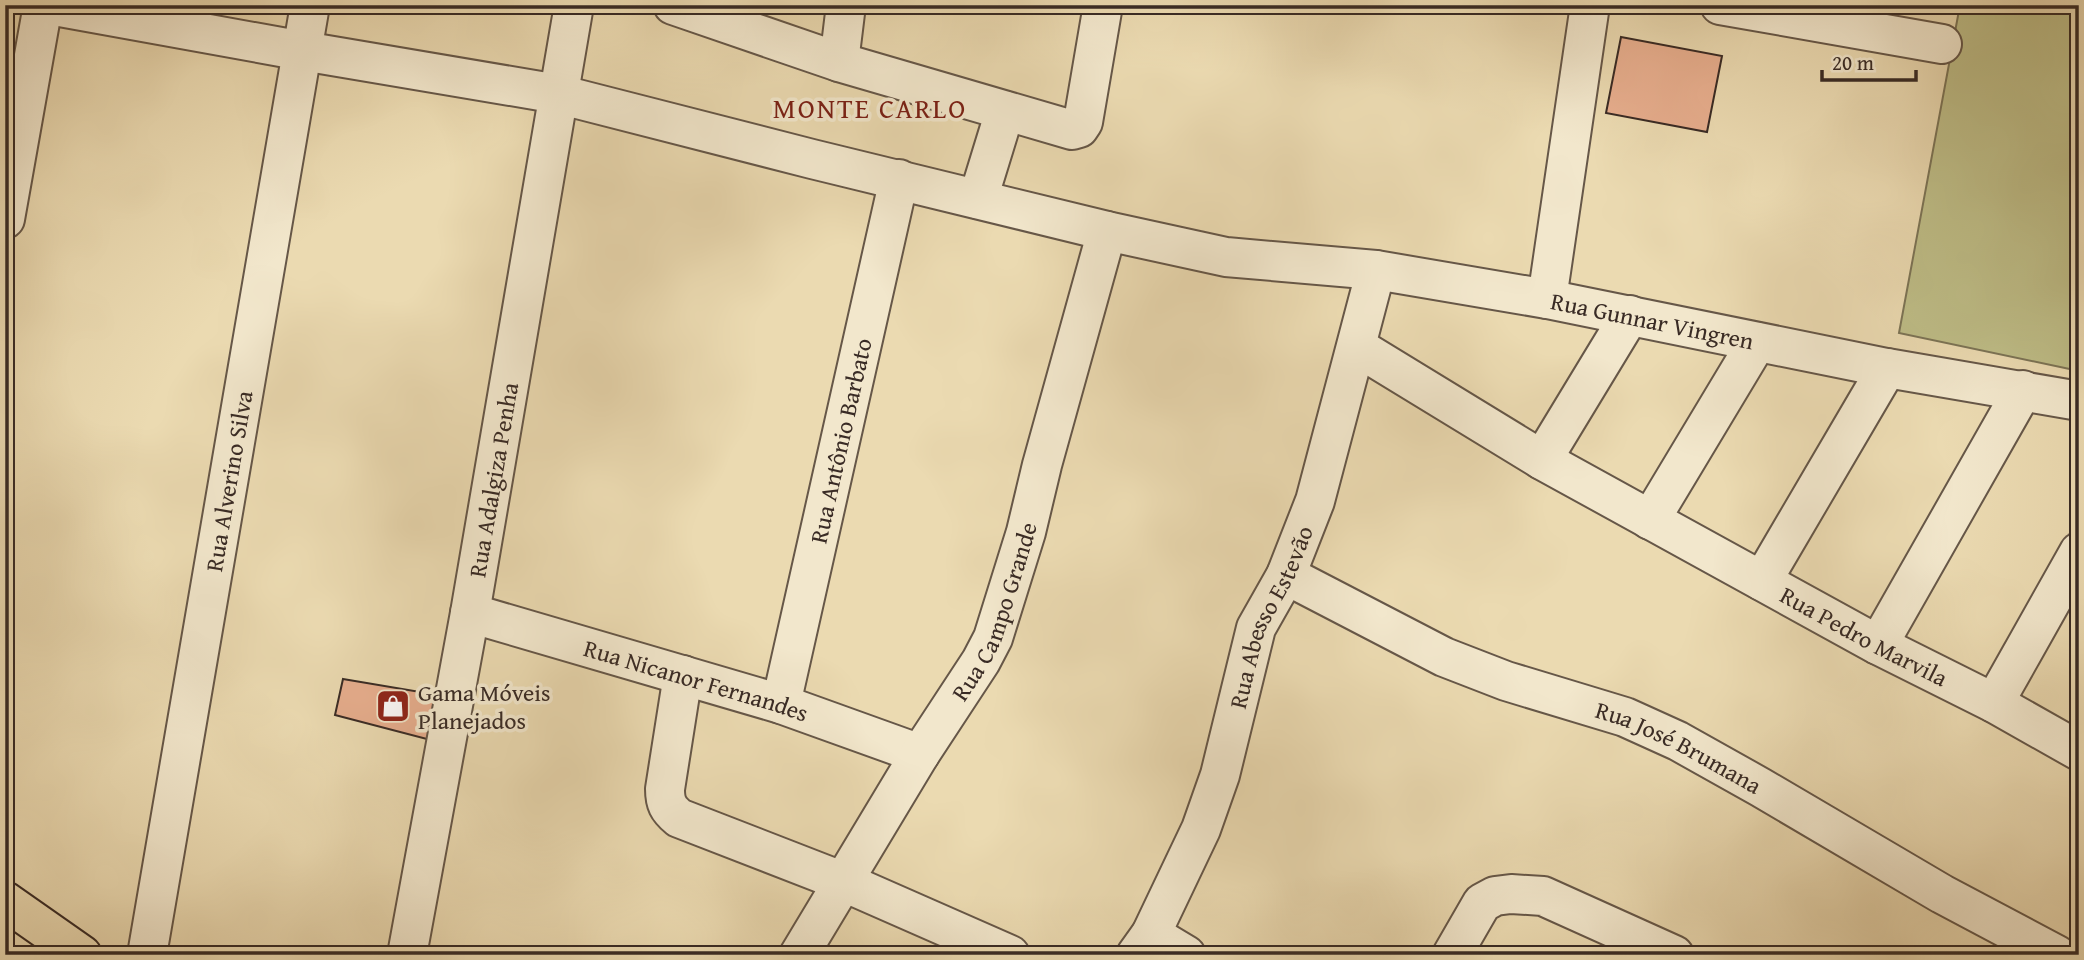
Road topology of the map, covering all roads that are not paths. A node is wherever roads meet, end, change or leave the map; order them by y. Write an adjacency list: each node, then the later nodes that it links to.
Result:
1 (43, 5): 13 (street)
2 (49, 5): 11 (street, Rua Gunnar Vingren)
3 (310, 5): 11 (street, Rua Alverino Silva)
4 (574, 5): 14 (street, Rua Adalgiza Penha)
5 (673, 5): 12 (street)
6 (846, 5): 12 (street)
7 (1103, 5): 15 (street)
8 (1590, 5): 21 (street)
9 (1720, 5): 10 (street)
10 (1942, 44)
11 (303, 51): 14 (street, Rua Gunnar Vingren); 44 (street, Rua Alverino Silva)
12 (839, 62): 15 (street)
13 (18, 81): 18 (street)
14 (558, 93): 16 (street, Rua Gunnar Vingren); 33 (street, Rua Adalgiza Penha)
15 (1005, 111): 17 (street)
16 (900, 179): 17 (street, Rua Gunnar Vingren); 36 (street, Rua Antônio Barbato)
17 (978, 199): 19 (street, Rua Gunnar Vingren)
18 (5, 219)
19 (1107, 231): 20 (street, Rua Gunnar Vingren); 39 (street, Rua Campo Grande)
20 (1377, 270): 21 (street, Rua Gunnar Vingren); 24 (street, Rua Abesso Estevão)
21 (1547, 299): 22 (street, Rua Gunnar Vingren)
22 (1630, 315): 23 (street, Rua Gunnar Vingren); 28 (street)
23 (1757, 342): 25 (street, Rua Gunnar Vingren); 29 (street)
24 (1357, 347): 28 (street, Rua Pedro Marvila); 31 (street, Rua Abesso Estevão)
25 (1887, 368): 26 (street, Rua Gunnar Vingren); 32 (street)
26 (2023, 390): 27 (street, Rua Gunnar Vingren); 34 (street)
27 (2079, 401)
28 (1542, 460): 29 (street, Rua Pedro Marvila)
29 (1650, 520): 32 (street, Rua Pedro Marvila)
30 (2079, 552): 37 (street)
31 (1286, 575): 42 (street, Rua Abesso Estevão); 51 (street, Rua José Brumana)
32 (1762, 581): 34 (street, Rua Pedro Marvila)
33 (470, 613): 35 (street, Rua Nicanor Fernandes); 45 (street, Rua Adalgiza Penha)
34 (1878, 645): 37 (street, Rua Pedro Marvila)
35 (683, 675): 36 (street, Rua Nicanor Fernandes); 40 (street)
36 (781, 704): 39 (street, Rua Nicanor Fernandes)
37 (1994, 704): 38 (street, Rua Pedro Marvila)
38 (2079, 751)
39 (920, 754): 40 (street, Rua Campo Grande)
40 (844, 882): 46 (street, Rua Campo Grande); 47 (street)
41 (5, 901): 43 (main road)
42 (1144, 944): 48 (street)
43 (82, 955)
44 (147, 955)
45 (407, 955)
46 (799, 955)
47 (1010, 955)
48 (1186, 955)
49 (1452, 955): 50 (street)
50 (1674, 955)
51 (2057, 955)

